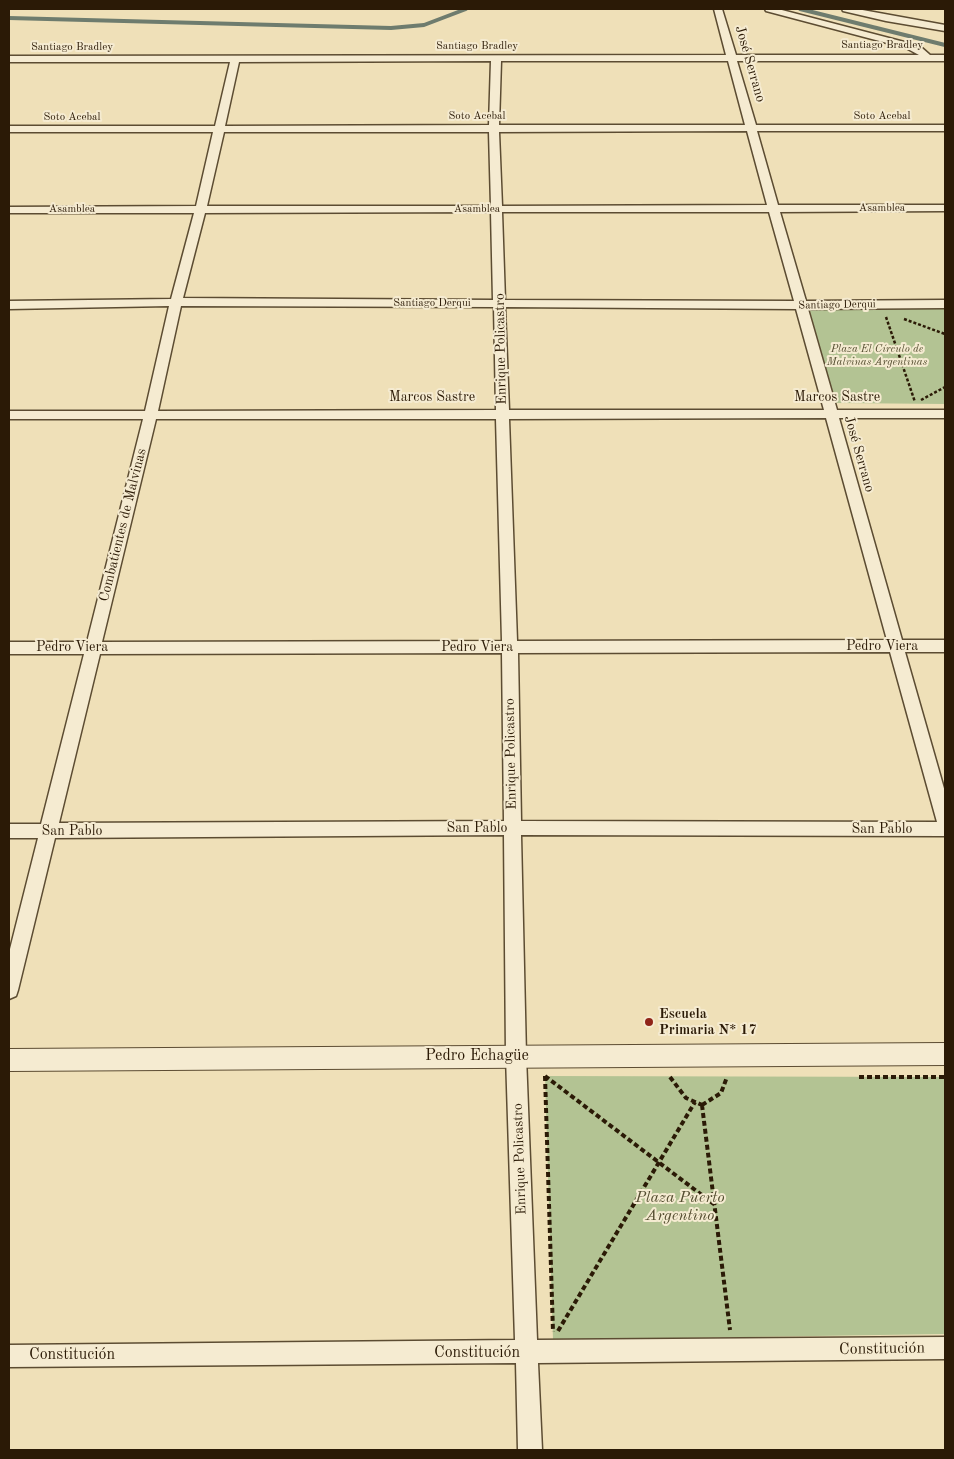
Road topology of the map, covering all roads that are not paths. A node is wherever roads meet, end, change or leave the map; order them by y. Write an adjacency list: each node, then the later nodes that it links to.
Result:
1 (718, 9): 6 (street, José Serrano)
2 (769, 9): 7 (street)
3 (846, 9): 4 (street)
4 (945, 28)
5 (496, 58): 6 (street, Santiago Bradley); 10 (street, Santiago Bradley); 11 (street, Enrique Policastro)
6 (731, 58): 7 (street, Santiago Bradley); 14 (street, José Serrano)
7 (927, 58): 8 (street, Santiago Bradley)
8 (945, 58)
9 (9, 59): 10 (street, Santiago Bradley)
10 (235, 60): 15 (street, Combatientes de Malvinas)
11 (494, 128): 14 (street, Soto Acebal); 15 (street, Soto Acebal); 19 (street, Enrique Policastro)
12 (945, 128): 14 (street, Soto Acebal)
13 (9, 129): 15 (street, Soto Acebal)
14 (751, 129): 16 (street, José Serrano)
15 (219, 130): 18 (street, Combatientes de Malvinas)
16 (773, 208): 17 (street, Asamblea); 19 (street, Asamblea); 25 (street, José Serrano)
17 (945, 208)
18 (201, 209): 19 (street, Asamblea); 20 (street, Asamblea); 21 (street, Combatientes de Malvinas)
19 (497, 209): 22 (street, Enrique Policastro)
20 (9, 210)
21 (176, 302): 22 (street, Santiago Derqui); 23 (street, Santiago Derqui); 28 (street, Combatientes de Malvinas)
22 (500, 303): 25 (street, Santiago Derqui); 26 (street, Enrique Policastro)
23 (9, 304)
24 (945, 304): 25 (street, Santiago Derqui)
25 (801, 305): 29 (street, José Serrano)
26 (502, 413): 28 (street, Marcos Sastre); 29 (street, Marcos Sastre); 35 (street, Enrique Policastro)
27 (9, 414): 28 (street, Marcos Sastre)
28 (150, 414): 33 (street, Combatientes de Malvinas)
29 (831, 414): 30 (street, Marcos Sastre); 31 (street, José Serrano)
30 (945, 414)
31 (896, 646): 32 (street, Pedro Viera); 35 (street, Pedro Viera); 36 (street, José Serrano)
32 (945, 646)
33 (93, 647): 34 (street, Pedro Viera); 35 (street, Pedro Viera); 40 (street, Combatientes de Malvinas)
34 (9, 648)
35 (510, 648): 37 (street, Enrique Policastro)
36 (945, 821)
37 (512, 828): 38 (street, San Pablo); 40 (street, San Pablo); 43 (street, Enrique Policastro)
38 (945, 829)
39 (9, 831): 40 (street, San Pablo)
40 (47, 831): 41 (street, Combatientes de Malvinas)
41 (9, 990)
42 (945, 1054): 43 (street, Pedro Echagüe)
43 (516, 1056): 44 (street, Pedro Echagüe); 46 (street, Enrique Policastro)
44 (9, 1060)
45 (945, 1348): 46 (street, Constitución)
46 (527, 1353): 47 (street, Constitución); 48 (street, Enrique Policastro)
47 (9, 1356)
48 (530, 1450)

